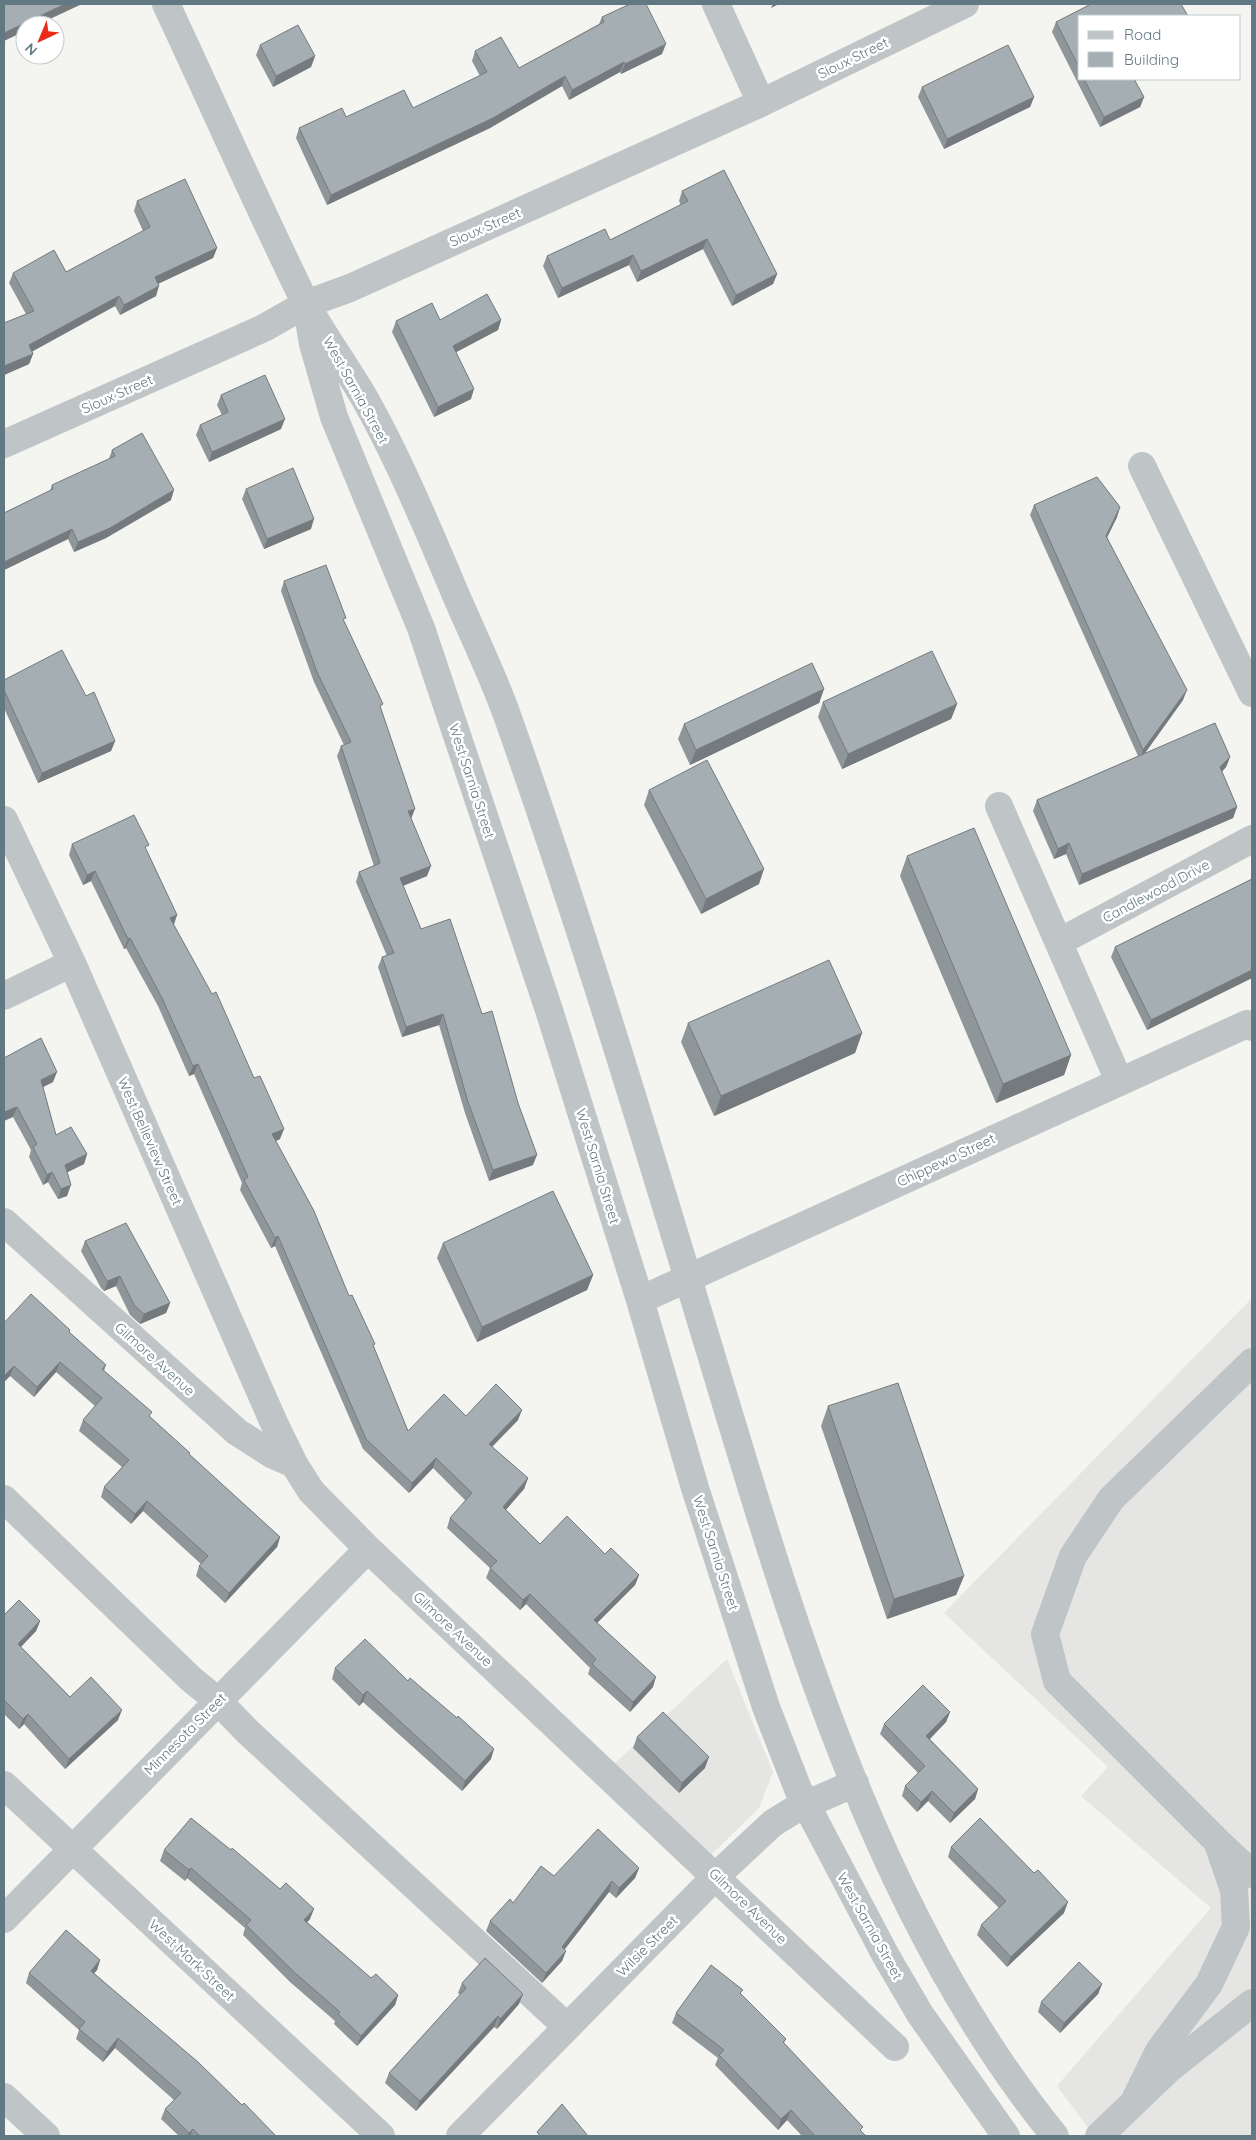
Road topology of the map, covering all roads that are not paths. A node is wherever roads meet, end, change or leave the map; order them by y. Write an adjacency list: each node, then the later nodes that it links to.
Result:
1 (166, 4): 5 (street, West Sarnia Street)
2 (716, 4): 4 (street)
3 (965, 4): 4 (street, Sioux Street)
4 (761, 102): 5 (street, Sioux Street)
5 (306, 304): 6 (street, Sioux Street); 19 (street, West Sarnia Street); 20 (street, West Sarnia Street)
6 (4, 444)
7 (1142, 466): 8 (street)
8 (1244, 655): 9 (street)
9 (1252, 692)
10 (999, 806): 13 (street)
11 (4, 820): 14 (street, West Belleview Street)
12 (1252, 839): 13 (street, Candlewood Drive)
13 (1059, 942): 17 (street)
14 (72, 963): 15 (street); 22 (street, West Belleview Street)
15 (4, 996)
16 (1252, 1027): 17 (street, Chippewa Street)
17 (1119, 1081): 19 (street, Chippewa Street)
18 (5, 1225): 22 (street, Gilmore Avenue)
19 (688, 1278): 20 (street, Chippewa Street); 26 (street, West Sarnia Street)
20 (640, 1300): 28 (street, West Sarnia Street)
21 (1252, 1362): 29 (street)
22 (294, 1464): 24 (street, Gilmore Avenue)
23 (4, 1499): 25 (street)
24 (368, 1549): 25 (street, Minnesota Street); 32 (street, Gilmore Avenue)
25 (218, 1701): 30 (street, Minnesota Street); 35 (street)
26 (855, 1783): 28 (street, Wilsie Street); 43 (street, West Sarnia Street)
27 (4, 1785): 30 (street, West Mark Street)
28 (806, 1806): 32 (street, Wilsie Street); 42 (street, West Sarnia Street)
29 (1217, 1841): 31 (street); 38 (street)
30 (72, 1848): 33 (street, Minnesota Street); 40 (street, West Mark Street)
31 (1252, 1874)
32 (716, 1876): 35 (street, Wilsie Street); 36 (street, Gilmore Avenue)
33 (4, 1919)
34 (1252, 2003): 38 (street)
35 (567, 2027): 41 (street, Wilsie Street)
36 (895, 2046)
37 (4, 2097): 39 (street)
38 (1135, 2100): 44 (street)
39 (46, 2136)
40 (381, 2136)
41 (460, 2136)
42 (1006, 2136)
43 (1055, 2136)
44 (1100, 2136)

